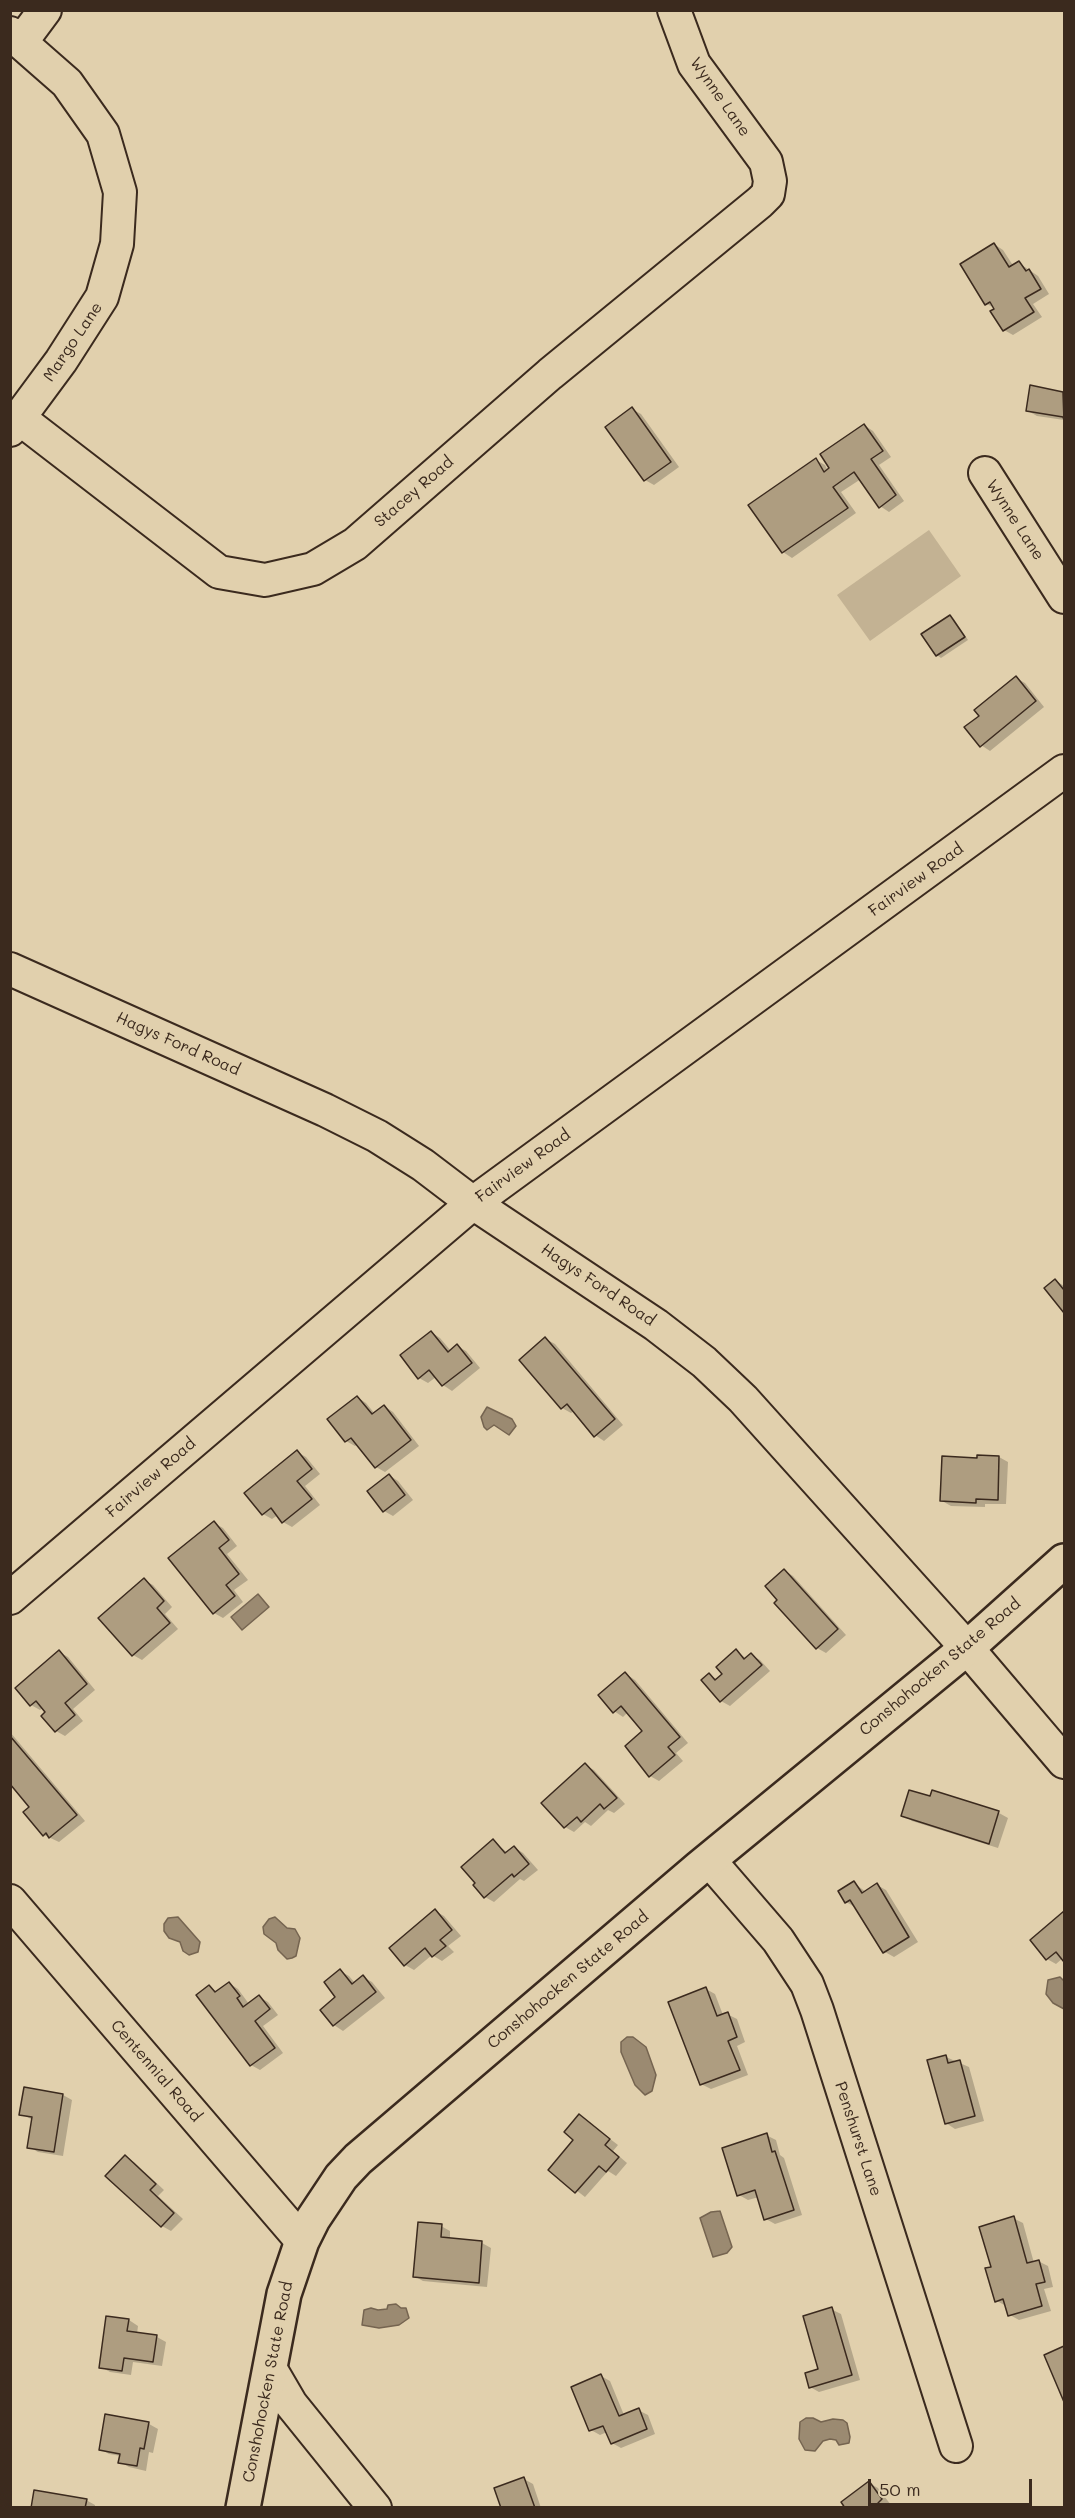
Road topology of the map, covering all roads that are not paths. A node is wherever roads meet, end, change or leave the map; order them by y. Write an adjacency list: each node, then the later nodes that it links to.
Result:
1 (45, 10): 3 (street)
2 (674, 10): 4 (street, Wynne Lane)
3 (16, 37): 5 (street, Margo Lane)
4 (770, 181): 5 (street, Stacey Road)
5 (15, 424)
6 (984, 473): 7 (street, Wynne Lane)
7 (1065, 597)
8 (1065, 771): 10 (street, Fairview Road)
9 (10, 969): 10 (street, Hagys Ford Road)
10 (473, 1203): 12 (street, Fairview Road); 13 (street, Hagys Ford Road)
11 (1065, 1561): 13 (main road, Conshohocken State Road)
12 (10, 1598)
13 (967, 1648): 14 (street, Hagys Ford Road); 15 (main road, Conshohocken State Road)
14 (1065, 1762)
15 (709, 1860): 17 (main road, Conshohocken State Road); 19 (street, Penshurst Lane)
16 (10, 1901): 17 (street, Centennial Road)
17 (302, 2241): 18 (main road, Conshohocken State Road)
18 (270, 2368): 20 (main road, Conshohocken State Road); 21 (street)
19 (956, 2446)
20 (243, 2508)
21 (375, 2508)

